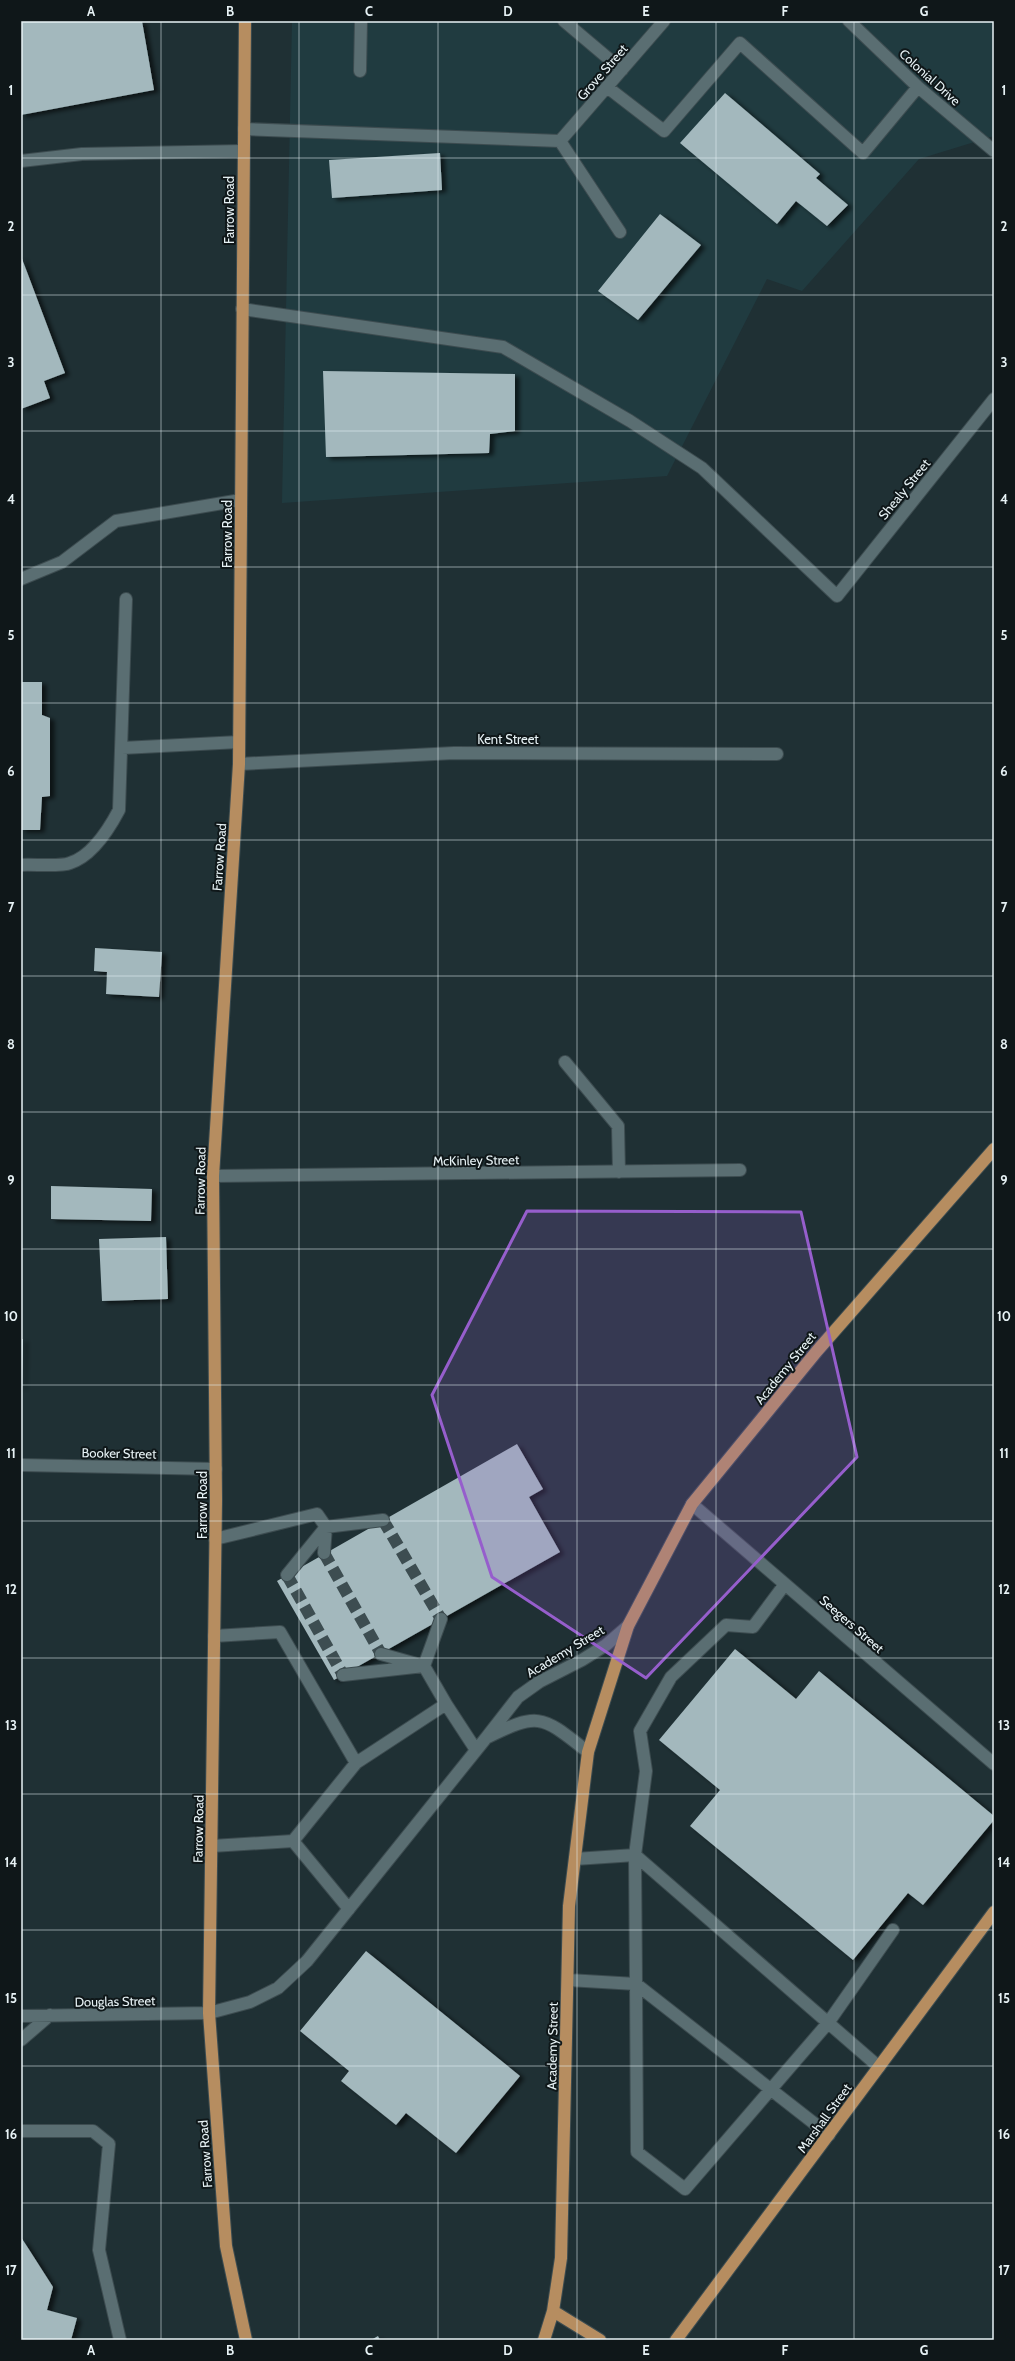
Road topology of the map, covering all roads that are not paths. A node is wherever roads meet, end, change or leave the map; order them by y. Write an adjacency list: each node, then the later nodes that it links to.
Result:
1 (245, 21): 10 (main road, Farrow Road)
2 (361, 21): 7 (street)
3 (564, 21): 6 (street)
4 (664, 21): 6 (street, Grove Street)
5 (849, 21): 9 (street, Colonial Drive)
6 (622, 70): 8 (street, Grove Street)
7 (360, 71)
8 (606, 87): 9 (street); 11 (street, Grove Street)
9 (918, 87): 13 (street, Colonial Drive)
10 (244, 129): 11 (street); 12 (main road, Farrow Road)
11 (560, 141): 15 (street)
12 (243, 151): 14 (street); 16 (main road, Farrow Road)
13 (994, 151)
14 (21, 161)
15 (620, 232)
16 (242, 308): 17 (street, Shealy Street); 18 (main road, Farrow Road)
17 (994, 399)
18 (241, 500): 19 (street); 21 (main road, Farrow Road)
19 (21, 579)
20 (126, 599): 22 (street)
21 (239, 742): 22 (street); 24 (main road, Farrow Road)
22 (122, 748): 25 (street)
23 (776, 754): 24 (street, Kent Street)
24 (239, 764): 30 (main road, Farrow Road)
25 (21, 865)
26 (565, 1062): 29 (street)
27 (994, 1149): 33 (main road, Academy Street)
28 (740, 1170): 29 (street, McKinley Street)
29 (619, 1172): 30 (street, McKinley Street)
30 (213, 1176): 32 (main road, Farrow Road)
31 (21, 1465): 32 (street, Booker Street)
32 (216, 1469): 36 (main road, Farrow Road)
33 (692, 1504): 39 (street, Seegers Street); 41 (main road, Academy Street)
34 (383, 1520): 35 (street)
35 (326, 1527): 36 (street); 37 (street); 38 (street)
36 (216, 1539): 42 (main road, Farrow Road)
37 (324, 1553)
38 (287, 1575)
39 (785, 1584): 51 (street, Seegers Street); 54 (street)
40 (441, 1619): 44 (street)
41 (628, 1626): 47 (street, Academy Street); 49 (main road, Academy Street)
42 (214, 1636): 50 (street); 53 (main road, Farrow Road)
43 (381, 1654): 44 (street)
44 (424, 1666): 45 (street); 46 (street)
45 (343, 1675)
46 (446, 1704): 48 (street); 50 (street)
47 (486, 1738): 48 (street, Academy Street); 49 (street, Academy Street)
48 (476, 1750): 56 (street, Academy Street)
49 (588, 1752): 55 (main road, Academy Street)
50 (356, 1763): 52 (street)
51 (994, 1764)
52 (293, 1841): 53 (street); 56 (street)
53 (212, 1846): 61 (main road, Farrow Road)
54 (635, 1855): 55 (street); 60 (street); 64 (street)
55 (575, 1859): 59 (main road, Academy Street)
56 (349, 1909): 61 (street, Academy Street)
57 (994, 1912): 66 (main road, Marshall Street)
58 (893, 1930): 64 (street)
59 (568, 1980): 60 (street); 70 (main road, Academy Street)
60 (636, 1984): 67 (street); 67 (street)
61 (210, 2013): 62 (street, Douglas Street); 72 (main road, Farrow Road)
62 (50, 2015): 63 (street, Douglas Street); 65 (street)
63 (21, 2016)
64 (828, 2023): 66 (street); 67 (street)
65 (21, 2040)
66 (878, 2067): 69 (main road, Marshall Street)
67 (770, 2090): 69 (street)
68 (21, 2131): 71 (street)
69 (829, 2135): 75 (main road, Marshall Street)
70 (553, 2311): 73 (main road, Academy Street); 74 (main road)
71 (120, 2340)
72 (246, 2340)
73 (544, 2340)
74 (600, 2340)
75 (676, 2340)

